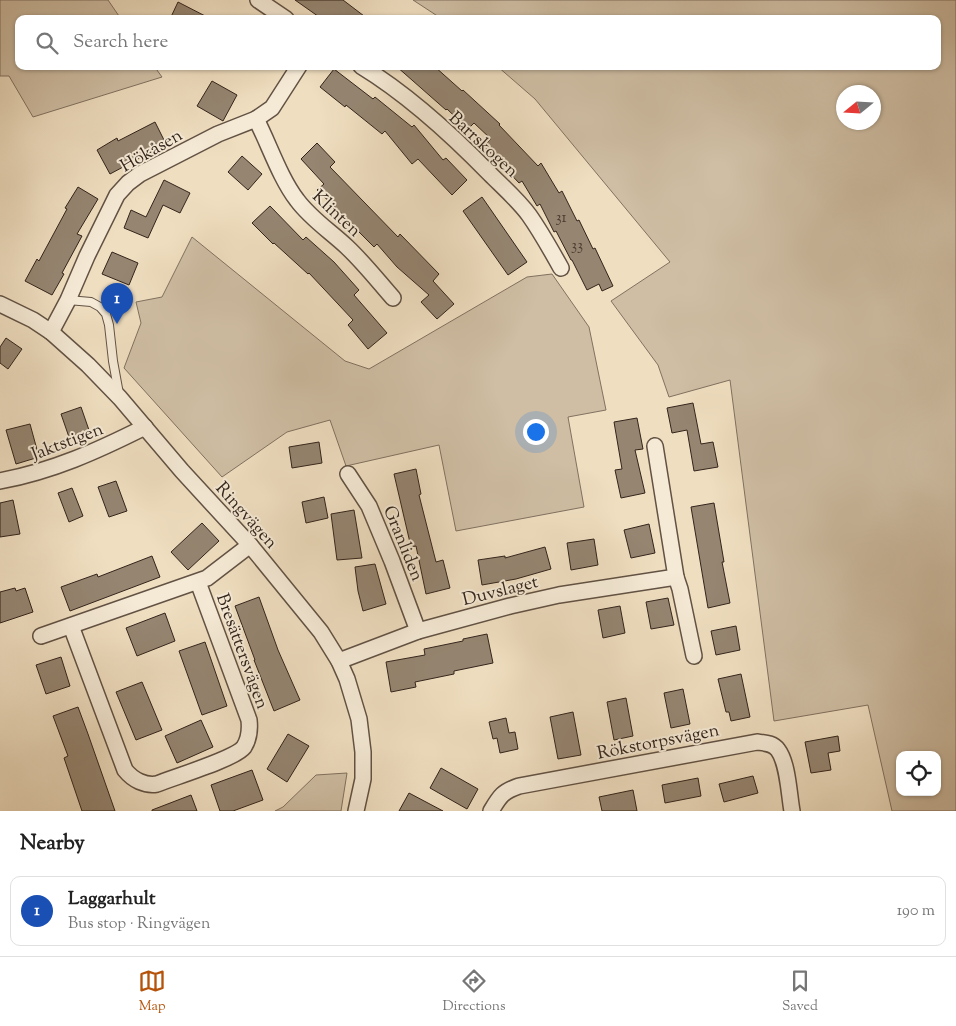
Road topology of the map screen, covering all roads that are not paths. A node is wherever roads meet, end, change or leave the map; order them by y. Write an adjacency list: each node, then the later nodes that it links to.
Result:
1 (258, 0): 2 (street)
2 (280, 15)
3 (297, 70): 5 (street, Hökåsen)
4 (368, 70): 6 (street, Barrskogen)
5 (256, 119): 7 (street, Klinten); 8 (street, Hökåsen)
6 (561, 268)
7 (393, 298)
8 (68, 300): 10 (street, Hökåsen); 11 (lane)
9 (0, 304): 10 (street, Ringvägen)
10 (51, 332): 11 (street, Ringvägen)
11 (120, 398): 12 (street, Ringvägen)
12 (145, 426): 15 (street, Jaktstigen); 16 (street, Ringvägen)
13 (655, 446): 17 (street)
14 (348, 474): 20 (street, Granliden)
15 (0, 481)
16 (250, 545): 18 (street, Bresättersvägen); 23 (street, Ringvägen)
17 (676, 577): 20 (street, Duvslaget); 22 (street)
18 (198, 582): 19 (street, Bresättersvägen); 19 (street, Bresättersvägen)
19 (72, 626): 21 (street, Bresättersvägen)
20 (418, 631): 23 (street, Duvslaget)
21 (41, 636)
22 (694, 656)
23 (339, 661): 24 (street, Ringvägen)
24 (356, 811)
25 (491, 811): 26 (street, Rökstorpsvägen)
26 (792, 811)

